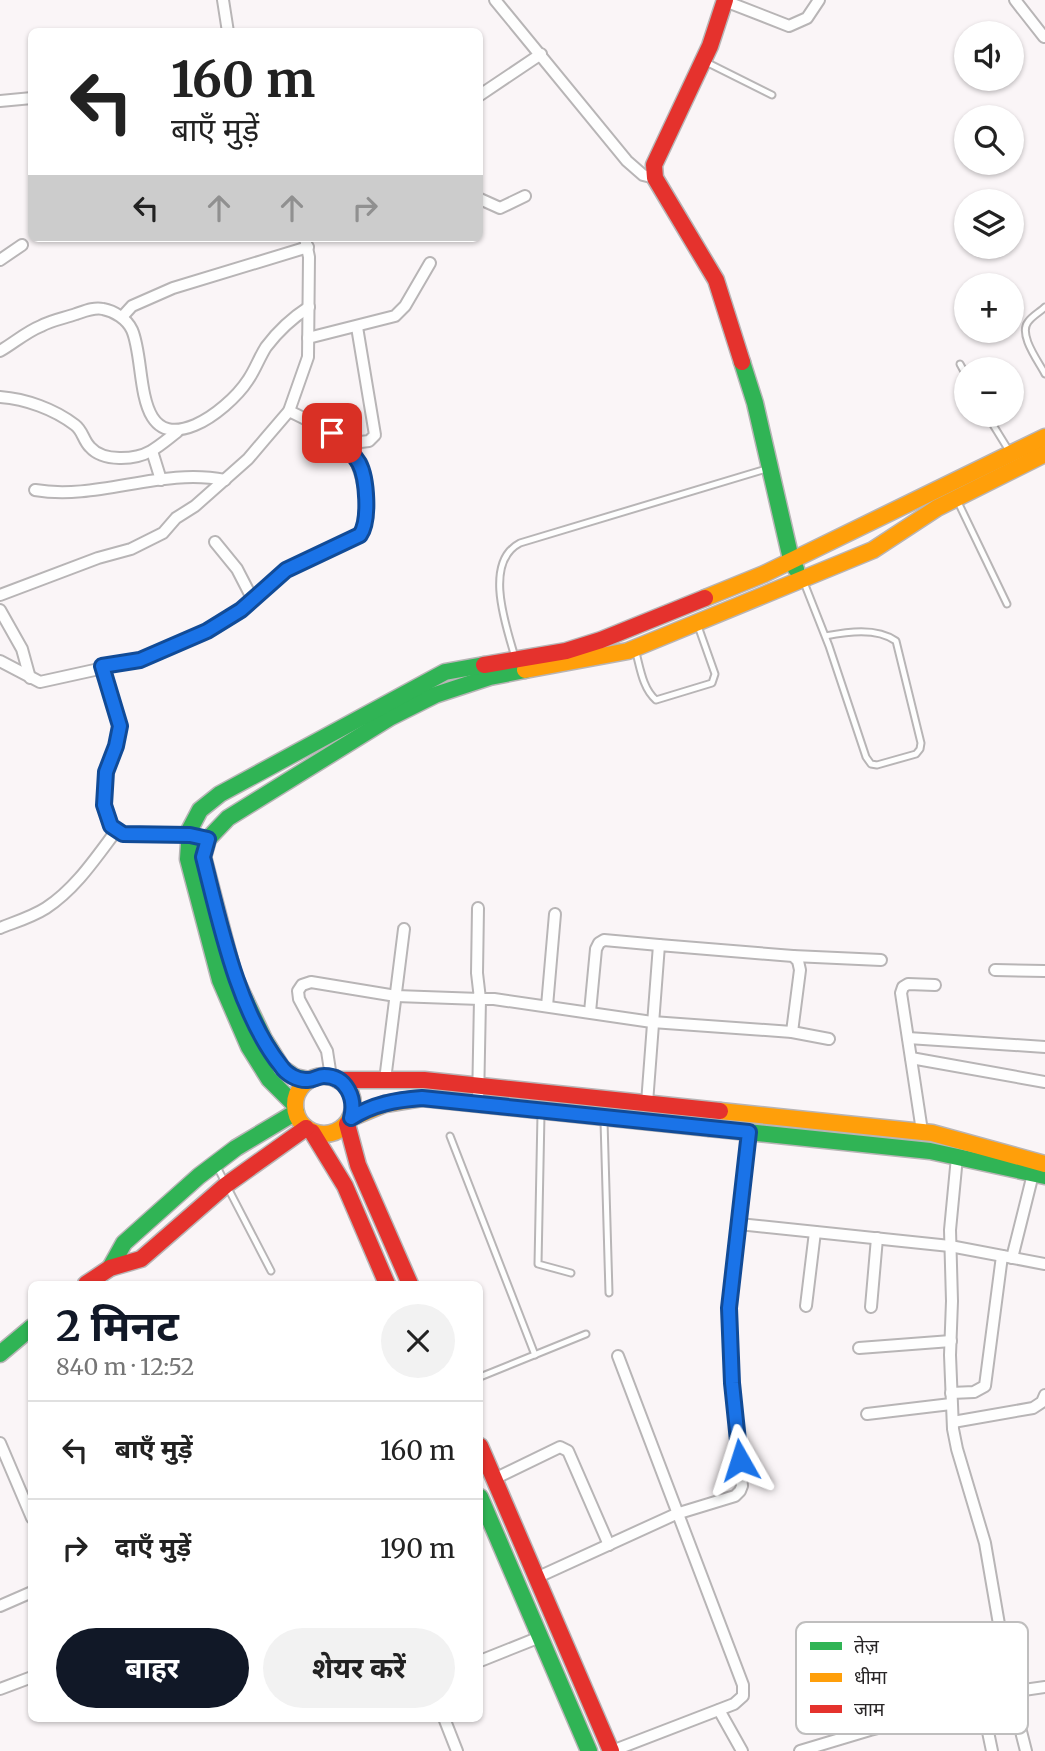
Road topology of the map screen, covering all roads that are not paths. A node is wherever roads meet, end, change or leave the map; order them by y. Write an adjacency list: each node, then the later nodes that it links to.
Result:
1 (223, 0): 6 (street)
2 (495, 0): 8 (street)
3 (725, 0): 4 (street); 9 (main road)
4 (819, 0)
5 (1015, 0): 7 (street)
6 (227, 28)
7 (1045, 37)
8 (541, 54): 10 (street); 14 (street)
9 (704, 60): 11 (lane); 14 (main road)
10 (483, 93)
11 (772, 96)
12 (28, 98): 13 (street)
13 (0, 101)
14 (655, 178): 37 (main road)
15 (525, 195): 16 (street)
16 (483, 200)
17 (307, 243): 21 (street); 23 (street)
18 (22, 245): 19 (street)
19 (0, 260)
20 (430, 263): 24 (street)
21 (309, 307): 25 (street); 31 (street)
22 (1045, 307): 27 (lane)
23 (122, 317): 26 (street); 31 (street)
24 (356, 327): 25 (street); 33 (street)
25 (308, 338): 29 (street)
26 (0, 352)
27 (1045, 374)
28 (0, 397): 34 (street)
29 (289, 411): 33 (street); 39 (street)
30 (995, 427): 36 (lane)
31 (177, 432): 34 (street)
32 (1045, 437): 36 (main road)
33 (344, 444): 46 (street)
34 (152, 451): 38 (street)
35 (1045, 454): 41 (main road)
36 (1011, 455): 43 (main road)
37 (769, 468): 43 (main road); 53 (lane)
38 (161, 480): 39 (street); 40 (street)
39 (225, 480): 45 (street)
40 (35, 491)
41 (956, 499): 44 (main road); 47 (lane)
42 (215, 542): 46 (street)
43 (791, 559): 44 (main road); 53 (main road)
44 (803, 580): 49 (main road); 50 (lane)
45 (0, 595)
46 (253, 600): 54 (street)
47 (1007, 604)
48 (0, 610): 55 (street)
49 (697, 623): 51 (main road); 51 (lane)
50 (825, 636): 50 (lane)
51 (634, 648): 58 (main road)
52 (0, 661): 55 (street)
53 (516, 661): 57 (main road)
54 (102, 666): 55 (street); 56 (street)
55 (30, 678)
56 (124, 833): 57 (street); 61 (street)
57 (190, 835): 58 (street); 86 (main road)
58 (208, 839): 80 (main road)
59 (478, 908): 70 (street)
60 (555, 914): 71 (street)
61 (0, 928)
62 (404, 929): 69 (street)
63 (659, 945): 64 (street); 72 (street); 73 (street)
64 (793, 956): 65 (street); 74 (street)
65 (881, 960)
66 (995, 970): 67 (street)
67 (1045, 971)
68 (935, 985): 75 (street)
69 (396, 996): 70 (street); 79 (street); 81 (street)
70 (480, 999): 71 (street); 83 (street)
71 (547, 1006): 72 (street)
72 (590, 1013): 73 (street)
73 (652, 1022): 74 (street); 84 (street)
74 (792, 1032): 76 (street)
75 (908, 1038): 77 (street); 78 (street)
76 (829, 1039)
77 (1045, 1047)
78 (911, 1058): 82 (street); 91 (street)
79 (334, 1078): 80 (main road); 81 (main road); 89 (main road)
80 (309, 1080): 86 (main road)
81 (384, 1080): 83 (main road)
82 (1045, 1082)
83 (478, 1086): 84 (main road); 85 (street)
84 (647, 1103): 91 (main road)
85 (478, 1104): 87 (main road); 89 (main road)
86 (295, 1108): 90 (main road); 95 (main road)
87 (542, 1111): 88 (main road); 106 (lane)
88 (604, 1117): 92 (main road); 110 (lane)
89 (349, 1121): 90 (main road); 109 (main road)
90 (309, 1130): 97 (main road); 108 (main road)
91 (922, 1131): 96 (main road)
92 (749, 1132): 94 (main road); 98 (street)
93 (450, 1136): 118 (lane)
94 (957, 1157): 96 (main road); 101 (street)
95 (215, 1163): 97 (lane); 104 (main road)
96 (1041, 1171): 102 (street)
97 (226, 1185): 104 (main road); 105 (lane)
98 (739, 1224): 99 (street); 130 (street)
99 (815, 1232): 100 (street); 111 (street)
100 (877, 1238): 101 (street); 112 (street)
101 (950, 1246): 102 (street); 115 (street)
102 (1007, 1257): 103 (street); 122 (street)
103 (1045, 1264)
104 (110, 1268): 107 (main road)
105 (271, 1270)
106 (571, 1273)
107 (90, 1281)
108 (386, 1281)
109 (409, 1281)
110 (609, 1293)
111 (806, 1306)
112 (871, 1307)
113 (28, 1330): 117 (main road)
114 (586, 1334): 118 (lane)
115 (951, 1341): 116 (street); 122 (street)
116 (859, 1348)
117 (0, 1354)
118 (535, 1354): 120 (lane)
119 (618, 1356): 130 (street)
120 (483, 1376)
121 (1045, 1395): 124 (street)
122 (951, 1399): 123 (street); 124 (street)
123 (867, 1414)
124 (953, 1422): 135 (street)
125 (0, 1443): 129 (street)
126 (483, 1453): 127 (main road)
127 (494, 1479): 131 (street); 132 (main road)
128 (483, 1504): 136 (main road)
129 (28, 1509)
130 (677, 1514): 131 (street); 140 (street)
131 (609, 1545): 132 (street)
132 (536, 1578): 146 (main road)
133 (28, 1594): 134 (street)
134 (0, 1606)
135 (998, 1622)
136 (540, 1637): 137 (street); 145 (main road)
137 (483, 1660)
138 (28, 1678): 139 (street)
139 (0, 1689)
140 (719, 1710): 146 (street); 147 (street)
141 (446, 1722): 144 (street)
142 (862, 1734): 148 (street)
143 (1021, 1734): 149 (street)
144 (457, 1751)
145 (589, 1751)
146 (612, 1751)
147 (742, 1751)
148 (800, 1751)
149 (1026, 1751)

